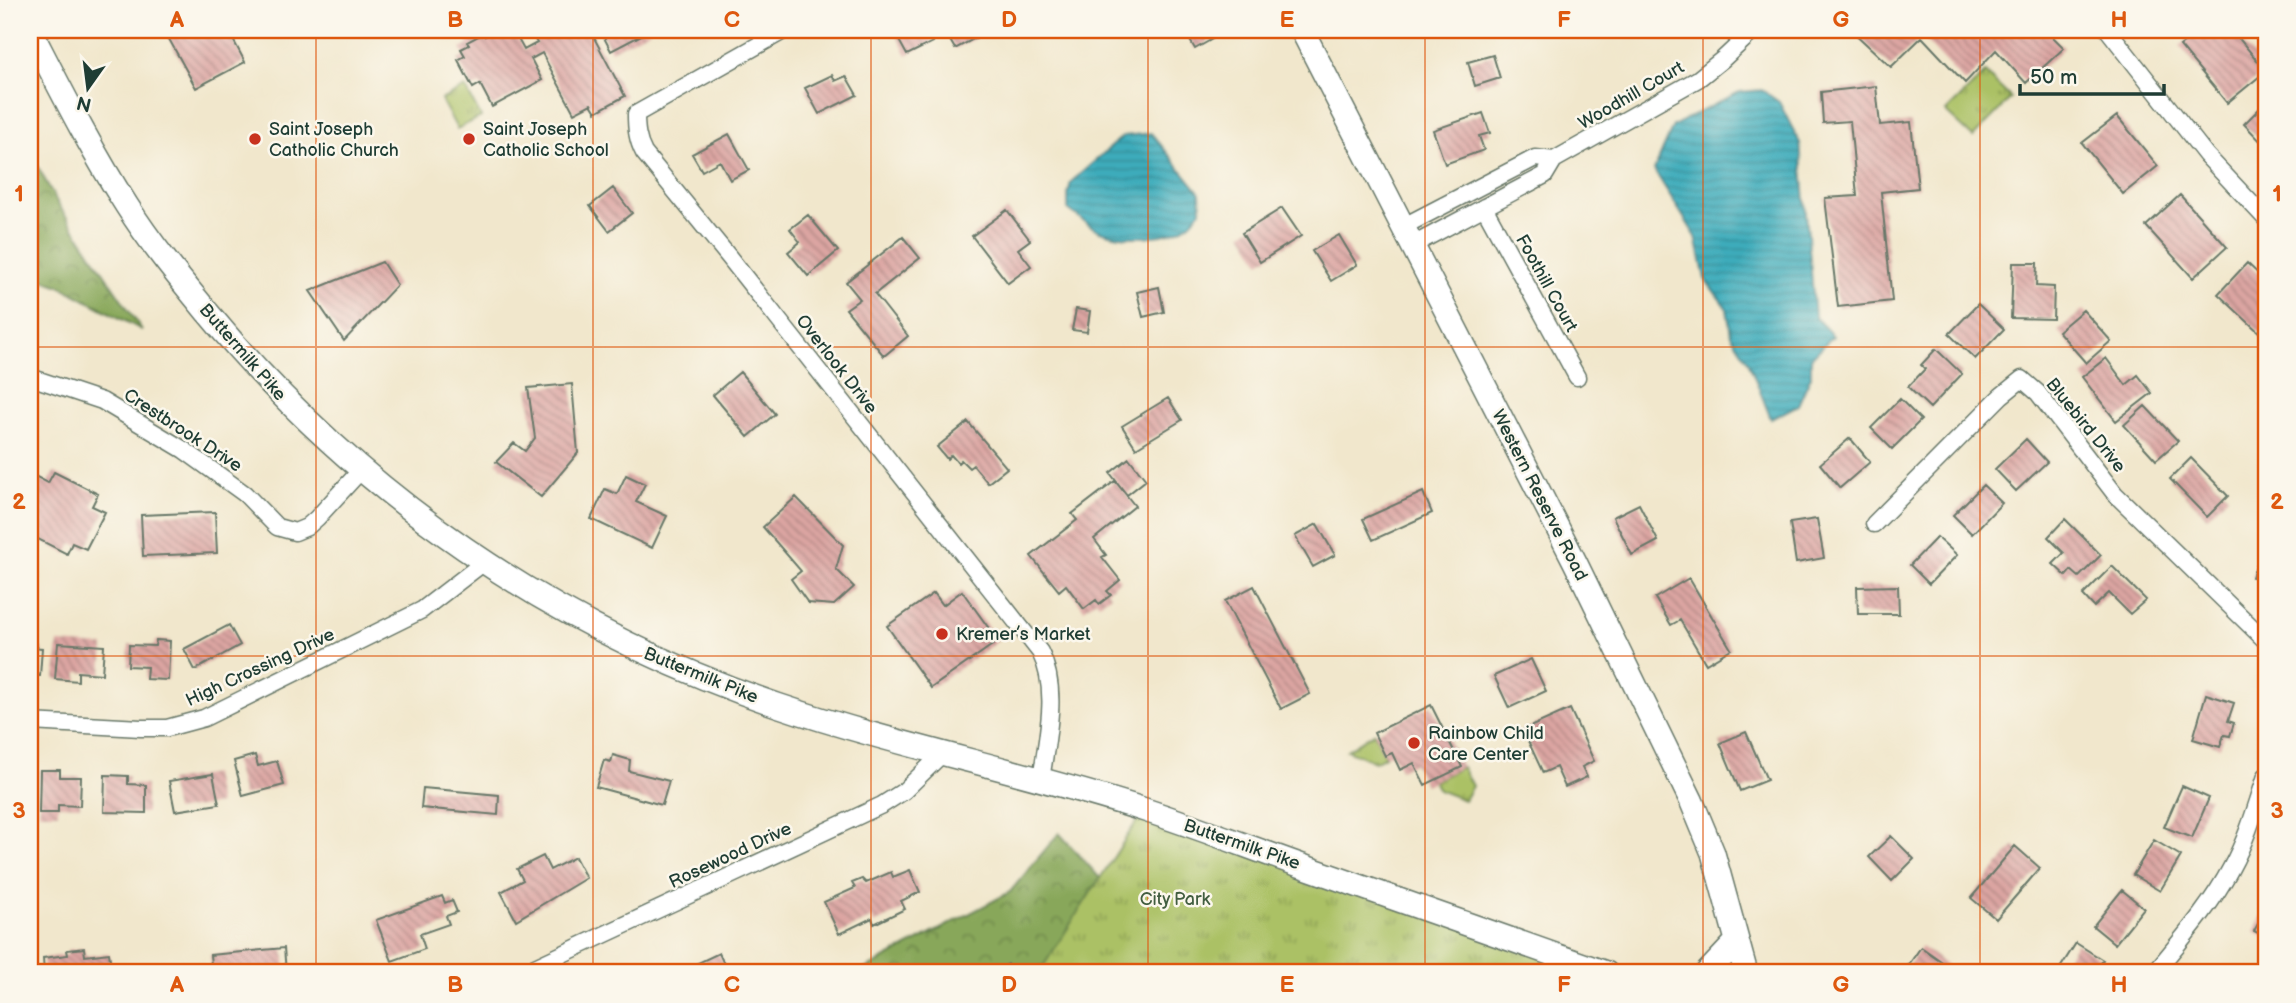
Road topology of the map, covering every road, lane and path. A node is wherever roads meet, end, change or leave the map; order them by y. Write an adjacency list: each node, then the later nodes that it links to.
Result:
1 (30, 30): 12 (main road, Buttermilk Pike)
2 (1302, 30): 9 (main road, Western Reserve Road)
3 (1754, 30): 6 (street, Woodhill Court)
4 (2108, 30): 8 (street)
5 (779, 33): 19 (street, Overlook Drive)
6 (1554, 160): 7 (street, Woodhill Court); 9 (street, Woodhill Court)
7 (1484, 207): 9 (street, Woodhill Court); 11 (street, Foothill Court)
8 (2266, 219)
9 (1408, 235): 20 (main road, Western Reserve Road)
10 (30, 377): 12 (street, Crestbrook Drive)
11 (1577, 377)
12 (362, 469): 14 (main road, Buttermilk Pike)
13 (1874, 524): 15 (street, Bluebird Drive)
14 (483, 563): 16 (street, High Crossing Drive); 17 (main road, Buttermilk Pike)
15 (2266, 641)
16 (30, 722)
17 (942, 754): 19 (main road, Buttermilk Pike); 21 (street, Rosewood Drive)
18 (2266, 776): 25 (street)
19 (1041, 781): 22 (main road, Buttermilk Pike)
20 (1737, 941): 23 (main road); 24 (main road, Western Reserve Road)
21 (523, 973)
22 (1606, 973)
23 (1707, 973)
24 (1746, 973)
25 (2154, 973)

